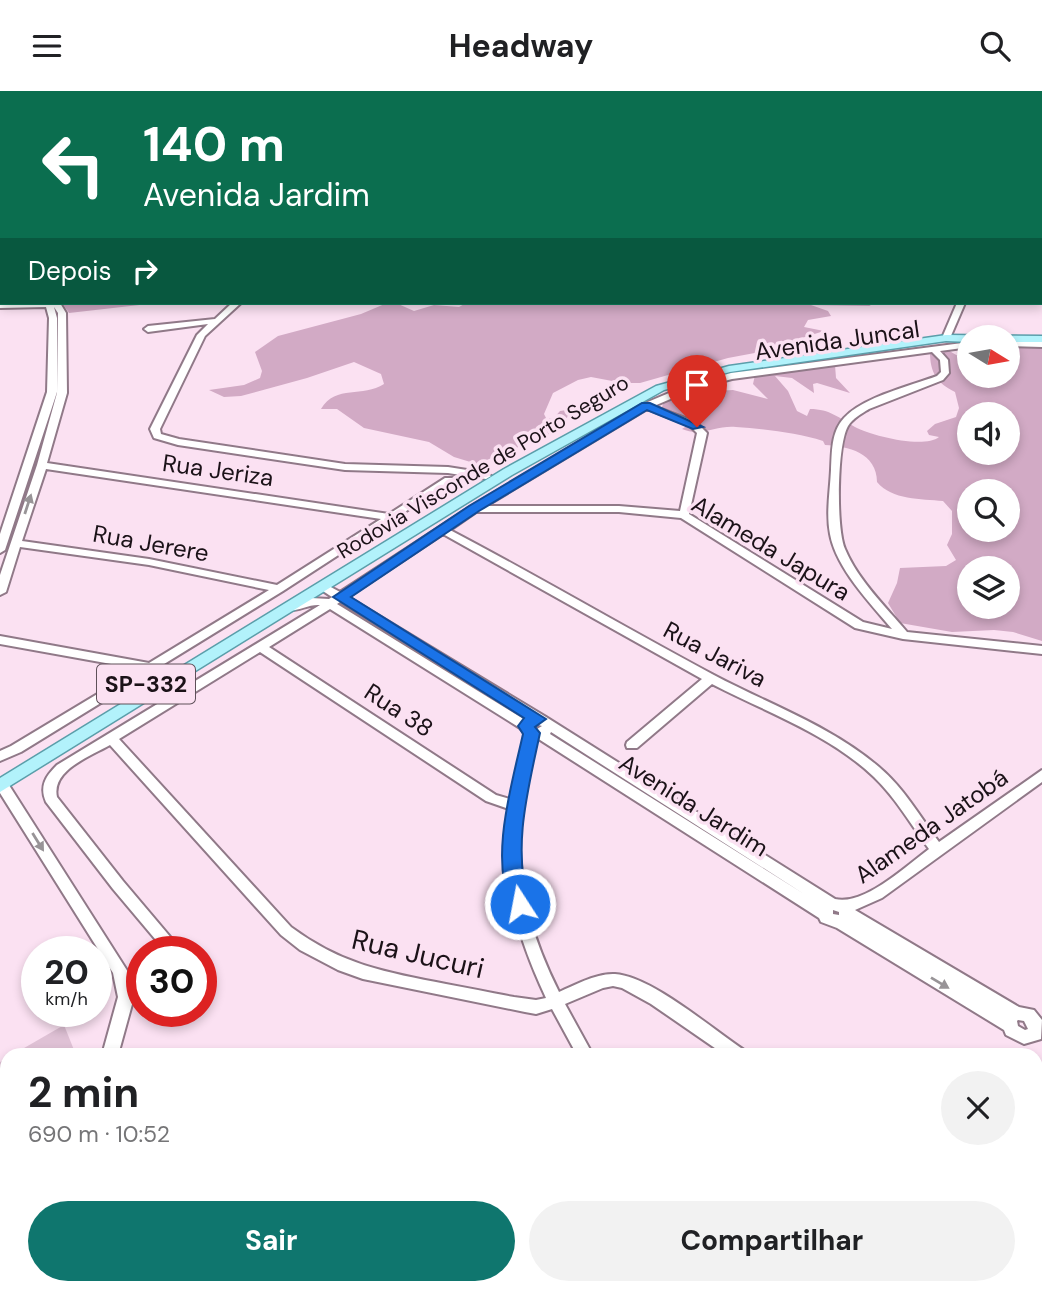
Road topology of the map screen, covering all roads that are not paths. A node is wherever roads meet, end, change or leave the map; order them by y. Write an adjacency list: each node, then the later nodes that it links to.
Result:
1 (50, 305): 14 (street)
2 (51, 305): 13 (street)
3 (234, 305): 5 (street)
4 (960, 305): 7 (street)
5 (214, 321): 6 (street); 15 (street)
6 (148, 329)
7 (946, 336): 8 (main road, Rodovia Visconde de Porto Seguro / SP-332); 15 (main road, Rodovia Visconde de Porto Seguro / SP-332); 22 (main road, Rodovia Visconde de Porto Seguro / SP-332)
8 (1042, 339): 9 (street)
9 (1020, 342)
10 (957, 345): 11 (street, Avenida Juncal)
11 (933, 348): 12 (street, Avenida Juncal); 27 (street)
12 (646, 406): 17 (street, Avenida Juncal); 18 (street)
13 (41, 465): 14 (street, Rua Jeriza); 19 (street, Rua Jeriza); 21 (street, one-way to 13)
14 (29, 466): 21 (street)
15 (486, 476): 23 (main road, Rodovia Visconde de Porto Seguro / SP-332)
16 (449, 480): 19 (street)
17 (474, 509): 18 (street, Alameda Japura); 20 (street, Avenida Juncal)
18 (684, 515): 27 (street, Alameda Japura)
19 (389, 517): 23 (street)
20 (442, 530): 25 (street, Avenida Juncal); 32 (street, Rua Jariva)
21 (9, 544): 23 (street, Rua Jerere); 24 (street)
22 (323, 587): 23 (main road); 25 (street, Avenida Jardim); 26 (main road, Rodovia Visconde de Porto Seguro / SP-332)
23 (285, 591): 31 (street); 38 (main road, SP-332)
24 (0, 592)
25 (335, 601): 26 (street); 29 (street, Avenida Juncal); 33 (street, Avenida Jardim)
26 (284, 610): 38 (main road, SP-332)
27 (903, 635): 30 (street, Alameda Japura)
28 (0, 640): 31 (street)
29 (259, 646): 34 (street, Avenida Juncal); 39 (street, Rua 38)
30 (1042, 650)
31 (150, 667): 36 (street)
32 (711, 678): 35 (street); 40 (street, Rua Jariva)
33 (537, 728): 39 (street); 41 (street, Avenida Jardim)
34 (110, 737): 42 (street, Avenida Juncal); 43 (street, Rua Jucuri)
35 (632, 745)
36 (0, 756)
37 (1042, 775): 40 (street, Alameda Jatobá)
38 (1, 781): 45 (street, one-way to 45)
39 (516, 806): 43 (street)
40 (938, 851): 41 (street, Alameda Jatobá)
41 (837, 912): 44 (street, Avenida Jardim)
42 (161, 936)
43 (554, 1003): 46 (street); 47 (street, Rua Jucuri)
44 (1038, 1027)
45 (112, 1048)
46 (581, 1048)
47 (728, 1048)

